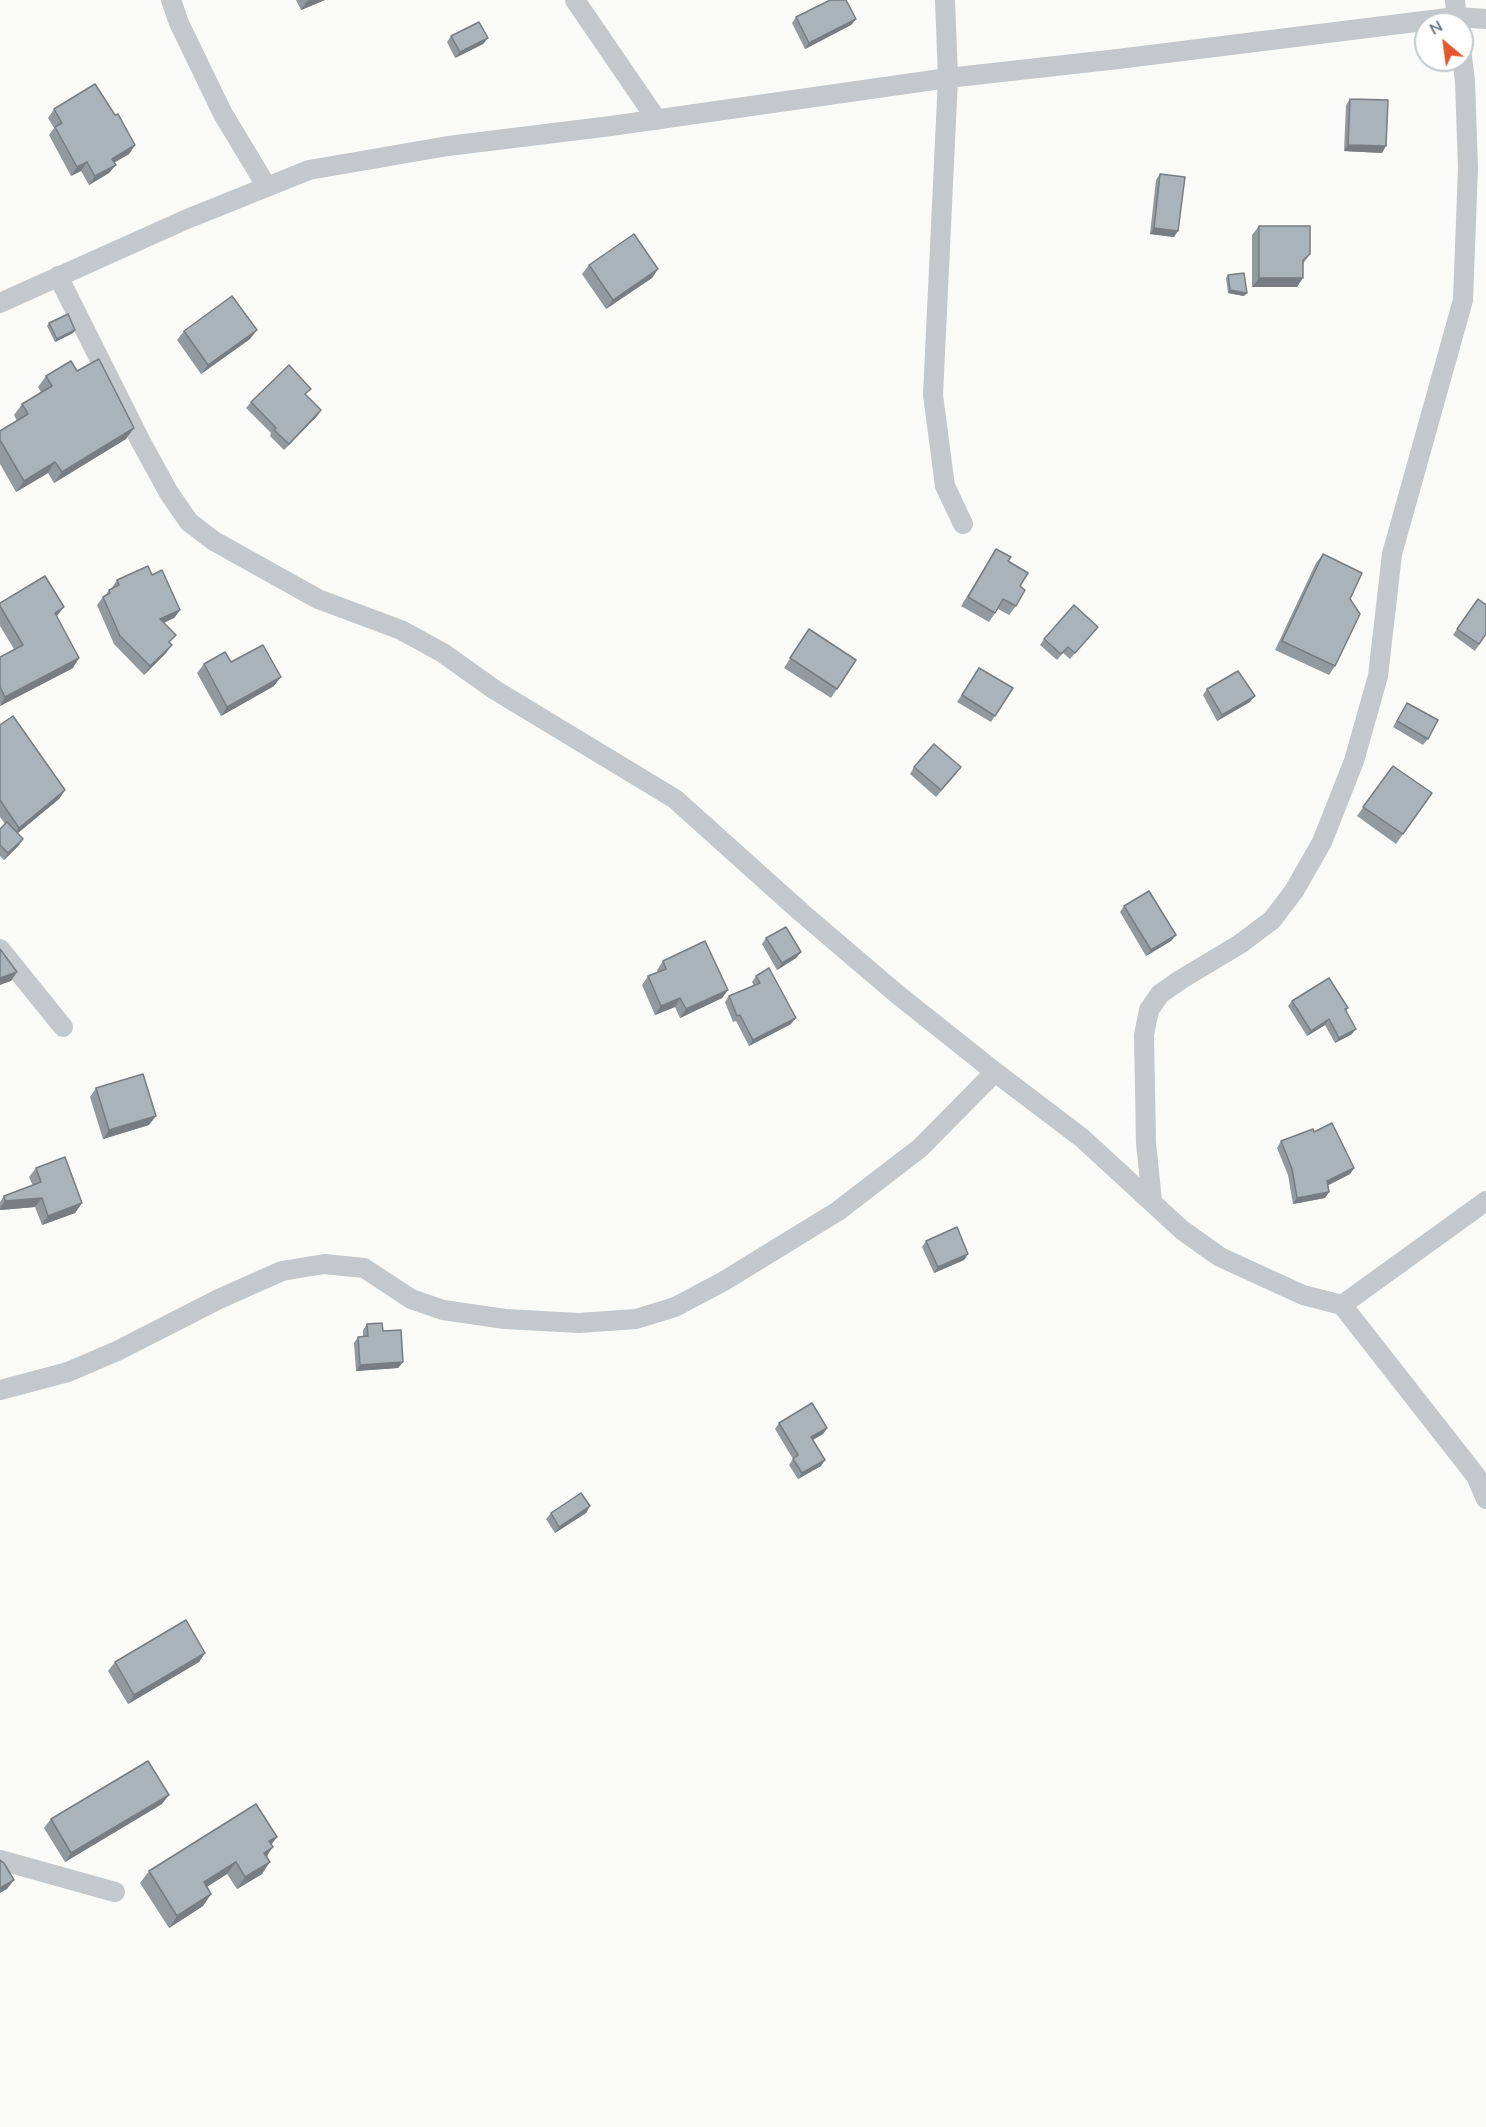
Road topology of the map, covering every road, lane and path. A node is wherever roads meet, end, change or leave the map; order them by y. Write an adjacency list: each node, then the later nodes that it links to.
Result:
1 (171, 0): 8 (street)
2 (575, 0): 7 (street)
3 (945, 0): 6 (street)
4 (1414, 20): 6 (street)
5 (1464, 72): 15 (street)
6 (948, 78): 7 (street); 11 (street)
7 (657, 120): 8 (street)
8 (267, 187): 9 (street)
9 (58, 276): 10 (street); 14 (street)
10 (0, 303)
11 (963, 524)
12 (0, 950): 13 (street)
13 (63, 1027)
14 (995, 1072): 15 (street); 18 (street)
15 (1152, 1201): 17 (street)
16 (1486, 1201): 17 (street)
17 (1342, 1305): 19 (street)
18 (0, 1390)
19 (1486, 1499)
20 (0, 1860): 21 (street)
21 (115, 1892)

